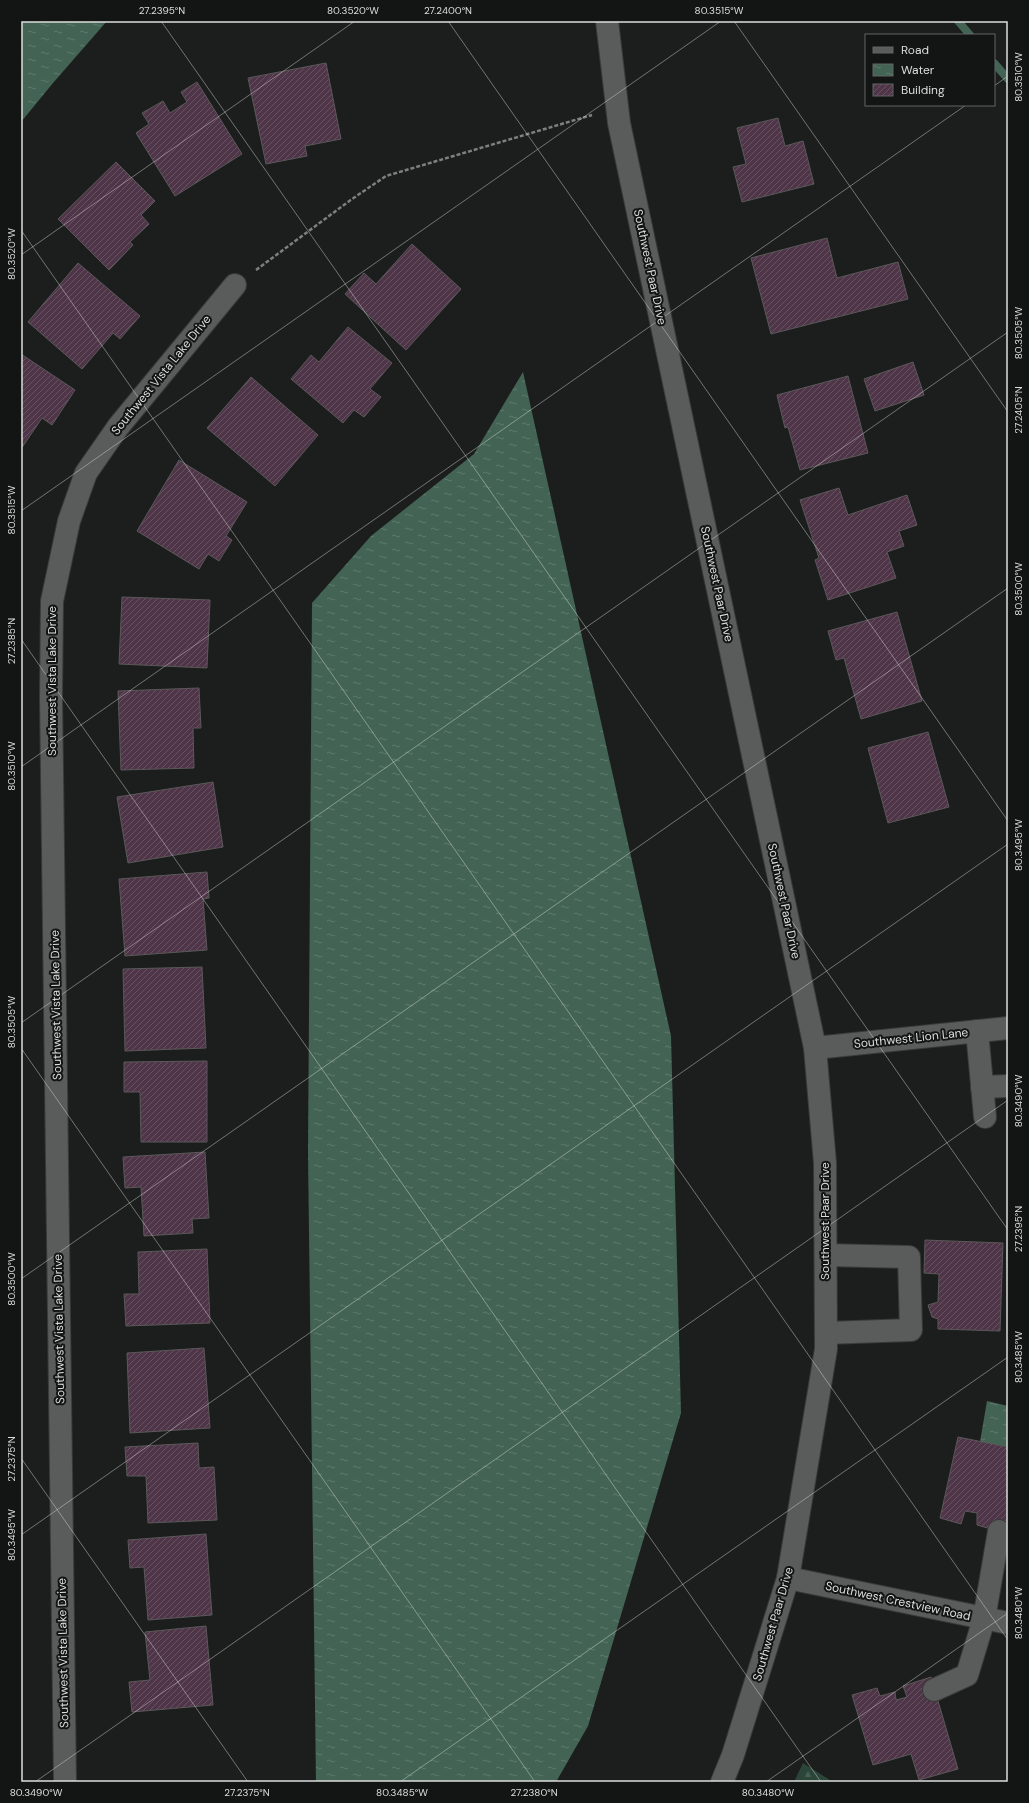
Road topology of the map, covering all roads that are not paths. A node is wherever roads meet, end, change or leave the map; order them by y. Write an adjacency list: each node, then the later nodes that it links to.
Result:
1 (607, 21): 5 (street, Southwest Paar Drive)
2 (235, 285): 16 (street, Southwest Vista Lake Drive)
3 (1008, 1028): 4 (street, Southwest Lion Lane)
4 (977, 1031): 5 (street, Southwest Lion Lane); 7 (street)
5 (815, 1048): 9 (street, Southwest Paar Drive)
6 (1008, 1086): 7 (street)
7 (982, 1087): 8 (street)
8 (985, 1117)
9 (826, 1255): 10 (street, Southwest Paar Drive); 10 (street)
10 (826, 1333): 12 (street, Southwest Paar Drive)
11 (999, 1531): 13 (street)
12 (788, 1578): 13 (street, Southwest Crestview Road); 17 (street, Southwest Paar Drive)
13 (984, 1619): 14 (street, Southwest Crestview Road); 15 (street)
14 (1008, 1623)
15 (934, 1690)
16 (64, 1782)
17 (722, 1782)

